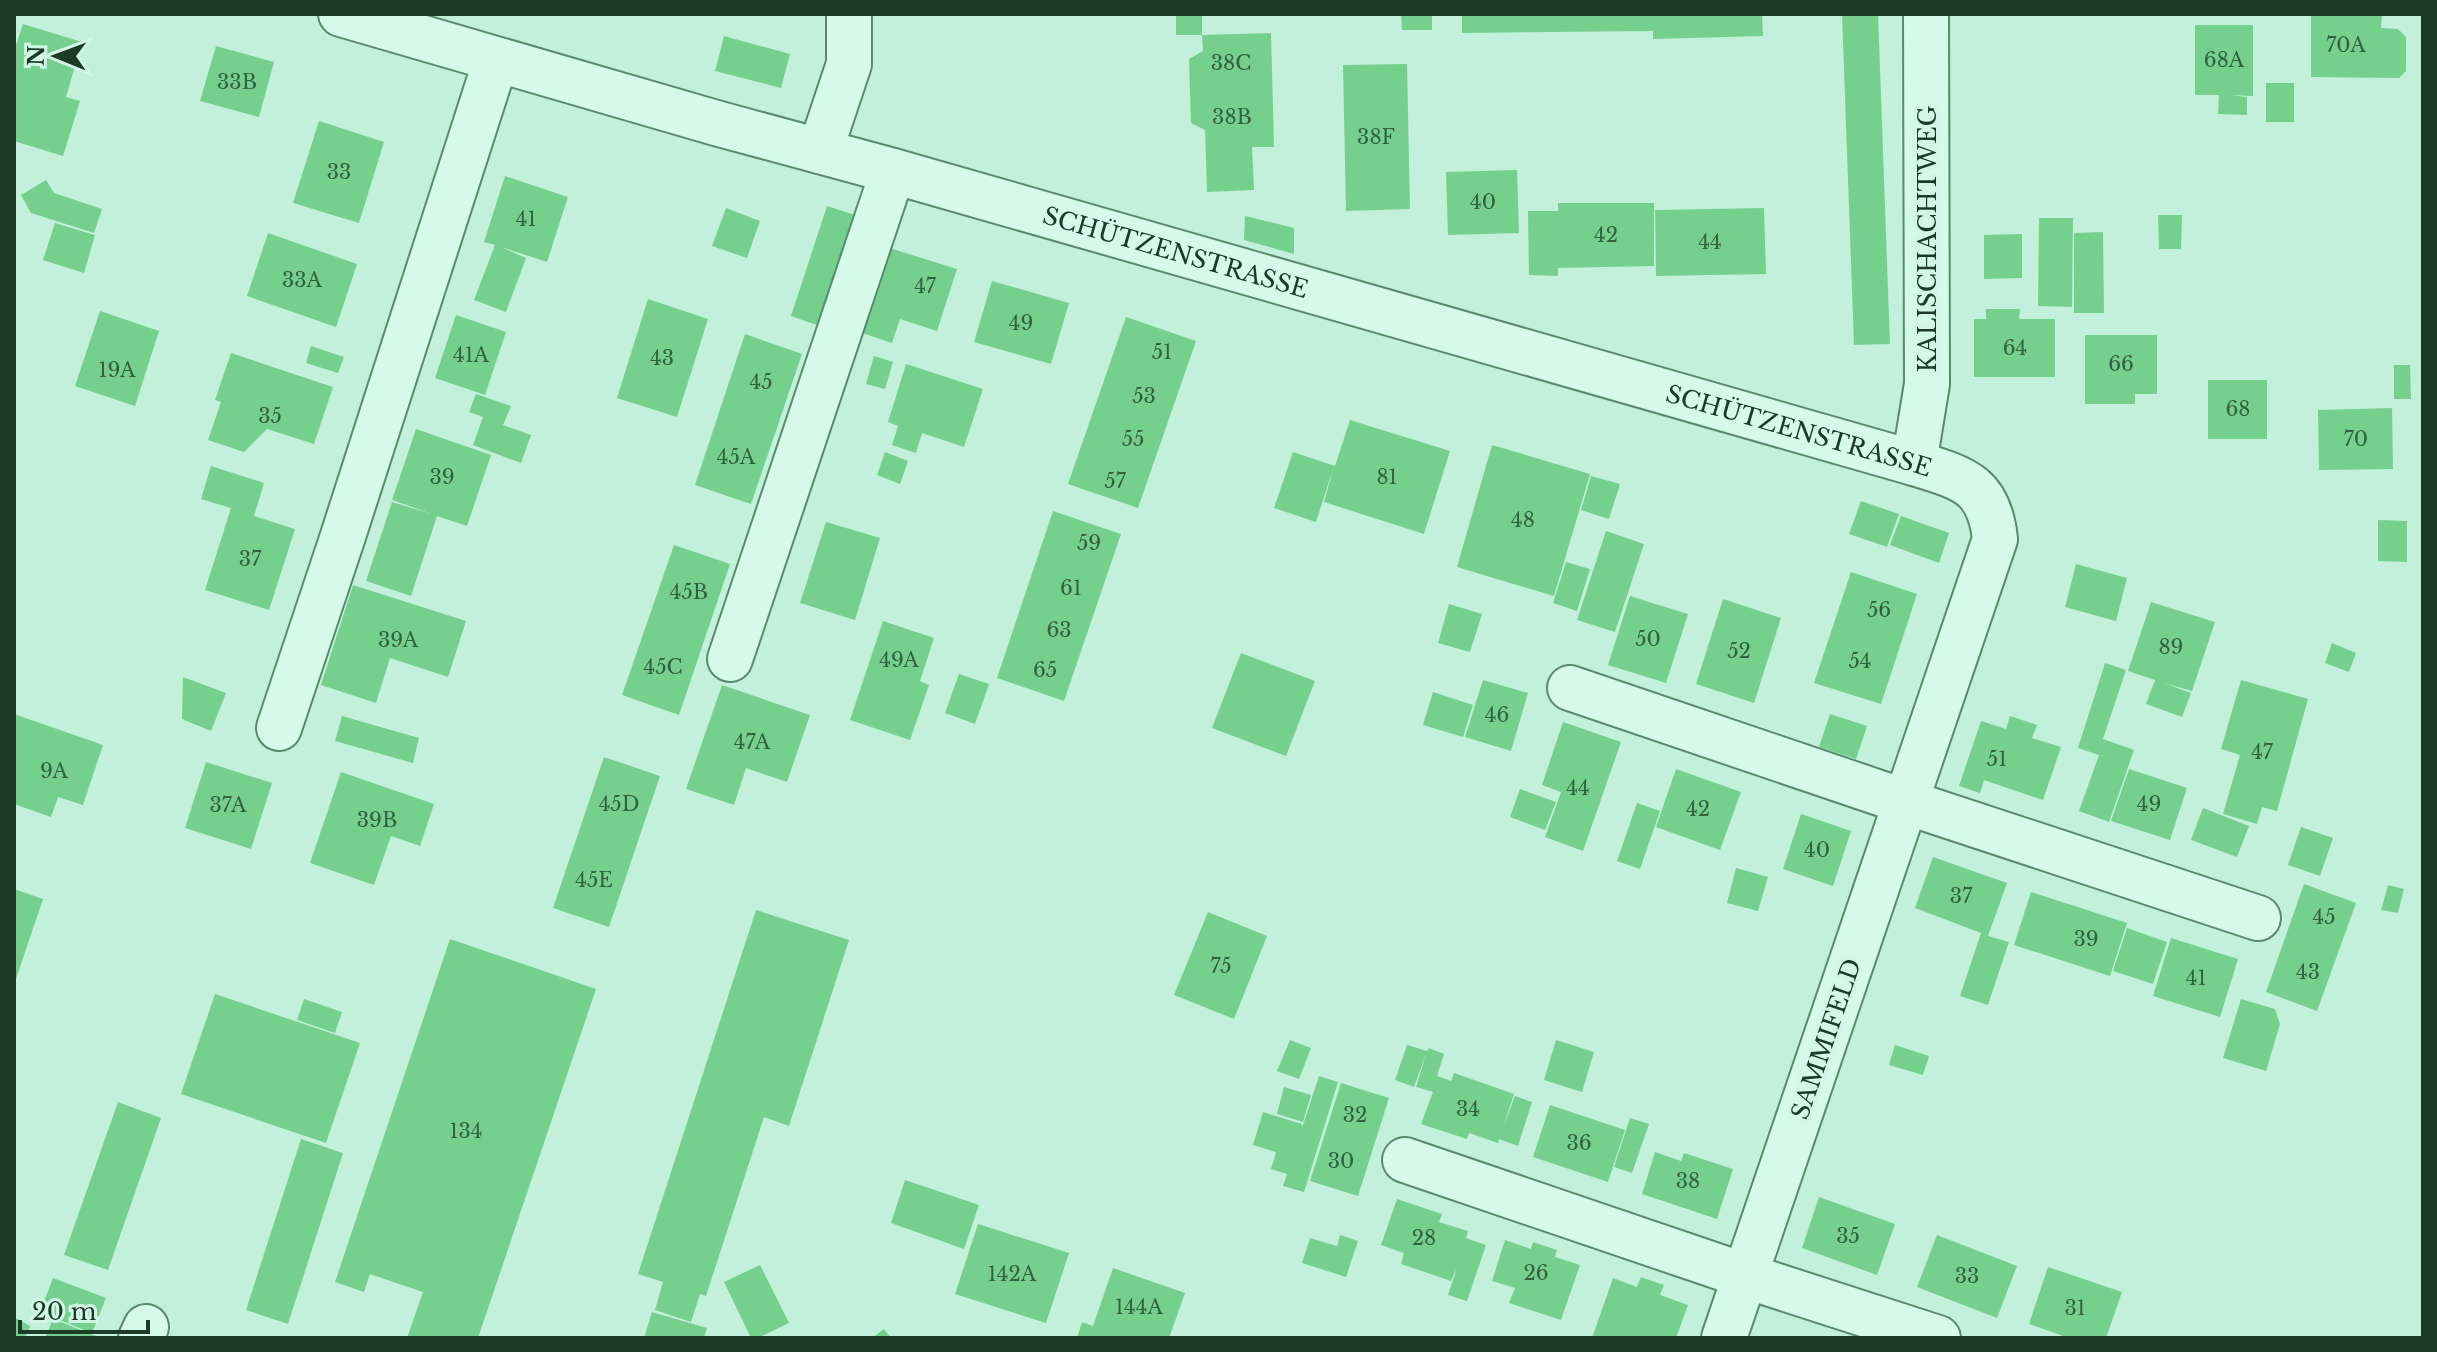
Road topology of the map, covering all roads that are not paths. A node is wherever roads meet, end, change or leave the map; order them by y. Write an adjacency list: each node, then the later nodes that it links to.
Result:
1 (341, 14): 4 (street, SCHÜTZENSTRASSE)
2 (849, 14): 5 (street)
3 (1926, 14): 7 (street, KALISCHACHTWEG)
4 (496, 60): 5 (street, SCHÜTZENSTRASSE); 11 (street)
5 (820, 151): 6 (street, SCHÜTZENSTRASSE)
6 (893, 171): 7 (street, SCHÜTZENSTRASSE); 9 (street)
7 (1914, 463): 8 (street, SCHÜTZENSTRASSE)
8 (1993, 517): 12 (street, SAMMIFELD)
9 (730, 659)
10 (1570, 688): 12 (street)
11 (279, 728)
12 (1906, 802): 13 (street); 15 (street, SAMMIFELD)
13 (2258, 918)
14 (1405, 1160): 15 (street)
15 (1746, 1276): 16 (street, SAMMIFELD); 17 (street)
16 (1724, 1338)
17 (1938, 1338)

